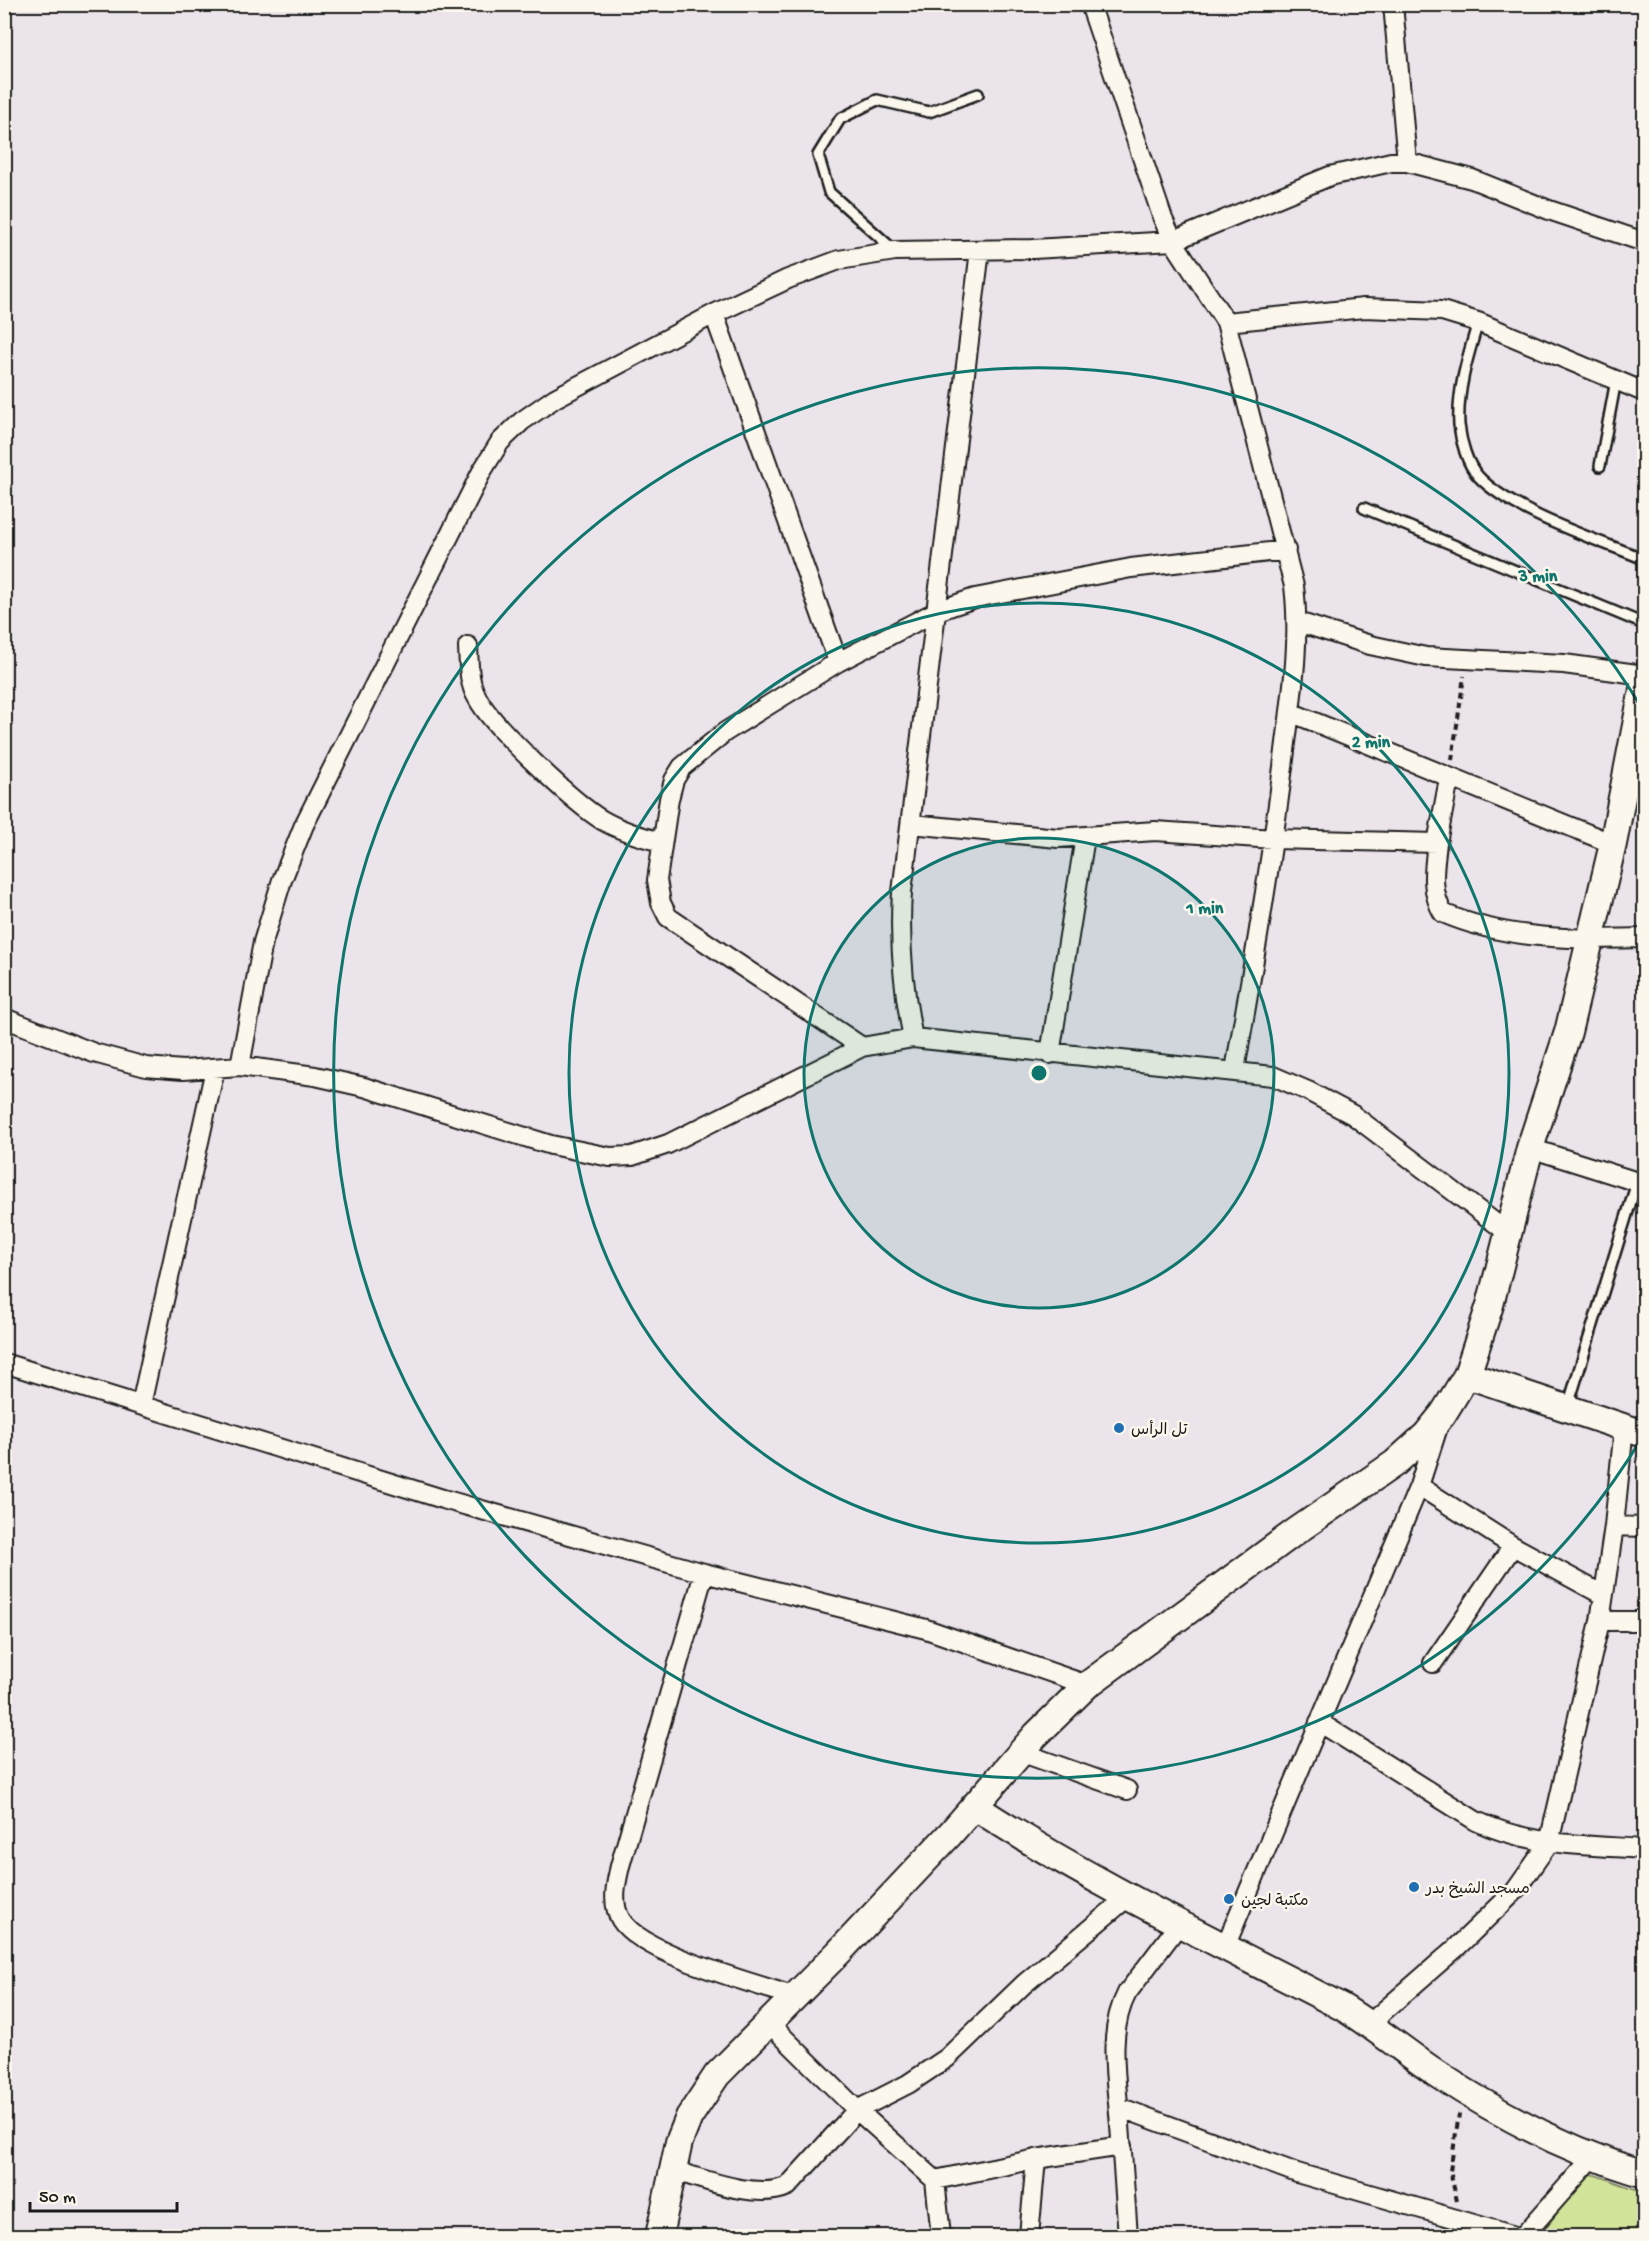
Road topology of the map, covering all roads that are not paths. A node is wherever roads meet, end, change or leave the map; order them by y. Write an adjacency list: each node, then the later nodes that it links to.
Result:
1 (1090, 4): 5 (street)
2 (1393, 4): 4 (street)
3 (978, 94): 8 (lane)
4 (1407, 162): 5 (street); 6 (street)
5 (1173, 241): 7 (street); 10 (street)
6 (1644, 242)
7 (980, 250): 8 (street); 18 (street)
8 (895, 251): 9 (street)
9 (714, 314): 22 (street); 39 (street)
10 (1227, 322): 11 (street); 16 (street)
11 (1478, 322): 12 (street); 17 (lane)
12 (1616, 380): 13 (street); 14 (lane)
13 (1644, 392)
14 (1600, 466)
15 (1364, 508): 20 (lane)
16 (1286, 550): 18 (street); 19 (street)
17 (1644, 559)
18 (937, 611): 22 (street); 27 (street)
19 (1298, 622): 23 (street); 25 (street)
20 (1644, 624)
21 (468, 646): 30 (street)
22 (838, 662): 30 (street)
23 (1644, 675)
24 (1644, 684): 32 (street)
25 (1290, 712): 26 (street); 29 (street)
26 (1449, 779): 31 (street); 32 (street)
27 (911, 824): 28 (street); 36 (street)
28 (1085, 837): 29 (street); 38 (street)
29 (1274, 839): 31 (street); 41 (street)
30 (662, 842): 37 (street)
31 (1437, 843): 34 (street)
32 (1613, 844): 34 (street)
33 (1644, 938): 34 (street)
34 (1591, 940): 42 (street)
35 (4, 1018): 40 (street)
36 (913, 1038): 37 (street); 38 (street)
37 (862, 1047): 39 (street)
38 (1050, 1054): 41 (street)
39 (240, 1066): 40 (street)
40 (215, 1069): 47 (street)
41 (1235, 1070): 44 (street)
42 (1530, 1148): 43 (street); 44 (street)
43 (1641, 1183): 48 (lane)
44 (1507, 1232): 46 (street)
45 (4, 1363): 47 (street)
46 (1467, 1375): 48 (street); 49 (street)
47 (141, 1405): 55 (street)
48 (1567, 1408): 50 (street)
49 (1443, 1414): 51 (street); 60 (street)
50 (1634, 1431): 52 (street)
51 (1419, 1486): 54 (street); 61 (street)
52 (1614, 1526): 53 (street); 56 (street)
53 (1644, 1527)
54 (1513, 1546): 56 (street); 59 (street)
55 (704, 1573): 60 (street); 70 (street)
56 (1604, 1595): 57 (street)
57 (1600, 1621): 58 (street); 65 (street)
58 (1644, 1621)
59 (1433, 1663)
60 (1087, 1685): 62 (street)
61 (1319, 1722): 65 (street); 69 (street)
62 (1020, 1752): 63 (street); 64 (street)
63 (1127, 1790)
64 (974, 1806): 67 (street); 70 (street)
65 (1550, 1843): 66 (street); 72 (street)
66 (1644, 1849)
67 (1129, 1896): 68 (street); 74 (street)
68 (1180, 1923): 69 (street); 73 (street)
69 (1225, 1947): 72 (street)
70 (793, 1996): 71 (street)
71 (768, 2022): 74 (street); 78 (street)
72 (1370, 2023): 76 (street)
73 (1119, 2108): 75 (street); 85 (street)
74 (857, 2110): 78 (street); 80 (street)
75 (1122, 2146): 77 (street); 84 (street)
76 (1593, 2157): 79 (street); 86 (street)
77 (1036, 2158): 80 (street); 83 (street)
78 (672, 2170): 81 (street)
79 (1644, 2174)
80 (934, 2180): 82 (street)
81 (659, 2236)
82 (941, 2236)
83 (1029, 2236)
84 (1128, 2236)
85 (1515, 2236)
86 (1523, 2236)

